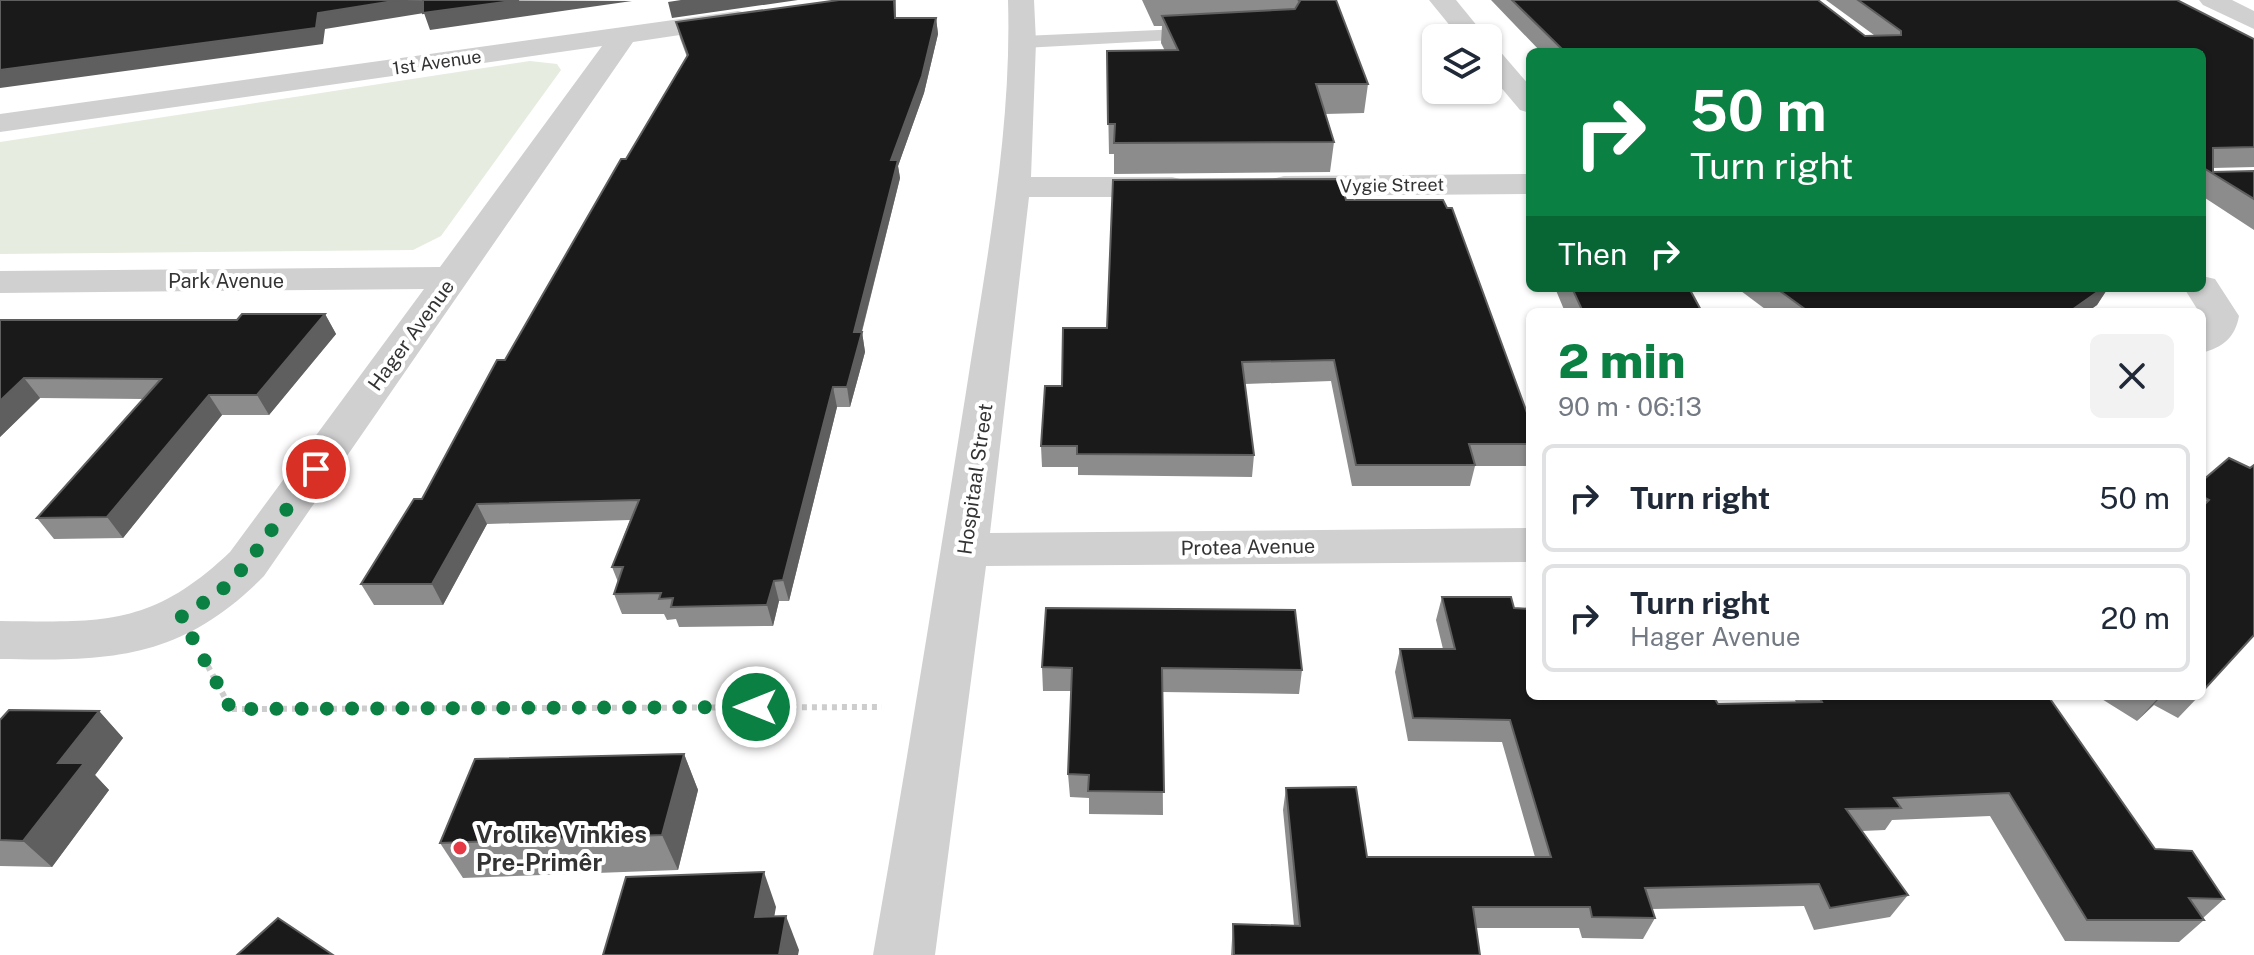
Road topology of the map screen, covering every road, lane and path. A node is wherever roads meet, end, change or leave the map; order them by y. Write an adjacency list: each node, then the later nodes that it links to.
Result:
1 (1442, 0): 6 (street)
2 (2212, 0): 4 (street)
3 (765, 15): 8 (street, 1st Avenue)
4 (2253, 19)
5 (1022, 21): 7 (lane); 14 (street, Hospitaal Street)
6 (1462, 24)
7 (1226, 33)
8 (624, 35): 11 (street, 1st Avenue); 16 (street, Hager Avenue)
9 (1502, 71): 10 (street)
10 (1526, 99)
11 (0, 123)
12 (1526, 184): 13 (street, Vygie Street)
13 (1250, 186)
14 (1014, 187): 15 (street); 21 (street, Hospitaal Street)
15 (1204, 187)
16 (452, 278): 17 (street, Park Avenue); 22 (street, Hager Avenue)
17 (0, 282)
18 (2205, 292): 19 (street)
19 (2206, 338)
20 (1526, 545): 21 (street, Protea Avenue)
21 (965, 548): 25 (street, Hospitaal Street)
22 (181, 617): 23 (street, Hager Avenue); 24 (path)
23 (0, 640)
24 (818, 707)
25 (904, 955)

